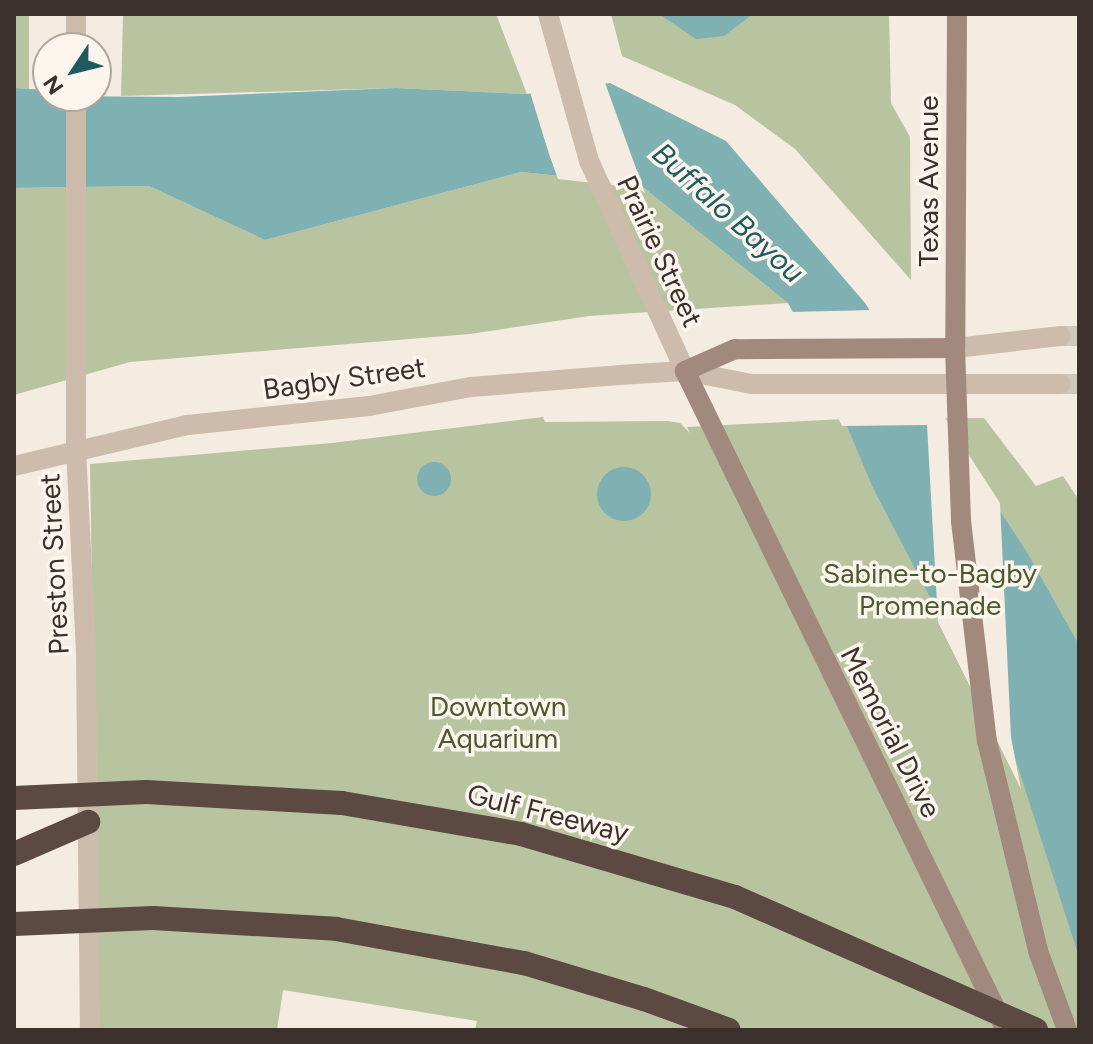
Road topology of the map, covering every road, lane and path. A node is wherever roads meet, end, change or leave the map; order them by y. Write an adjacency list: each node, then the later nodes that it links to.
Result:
1 (548, 14): 6 (street, Prairie Street)
2 (957, 14): 5 (main road, Texas Avenue)
3 (76, 112): 9 (street, Preston Street)
4 (1060, 336): 5 (street, Bagby Street)
5 (955, 348): 6 (main road, Bagby Street); 7 (main road)
6 (685, 371): 7 (street, Bagby Street); 9 (street, Bagby Street); 17 (main road, Memorial Drive)
7 (956, 383): 8 (street, Bagby Street); 19 (main road)
8 (1060, 384)
9 (76, 448): 10 (street, Bagby Street); 12 (street, Preston Street)
10 (14, 466)
11 (14, 798): 18 (highway, Gulf Freeway, bridge)
12 (88, 822): 13 (highway); 15 (street, Preston Street)
13 (14, 854)
14 (14, 924): 16 (highway, bridge)
15 (90, 1030)
16 (729, 1030)
17 (1006, 1030)
18 (1036, 1030)
19 (1067, 1030)

